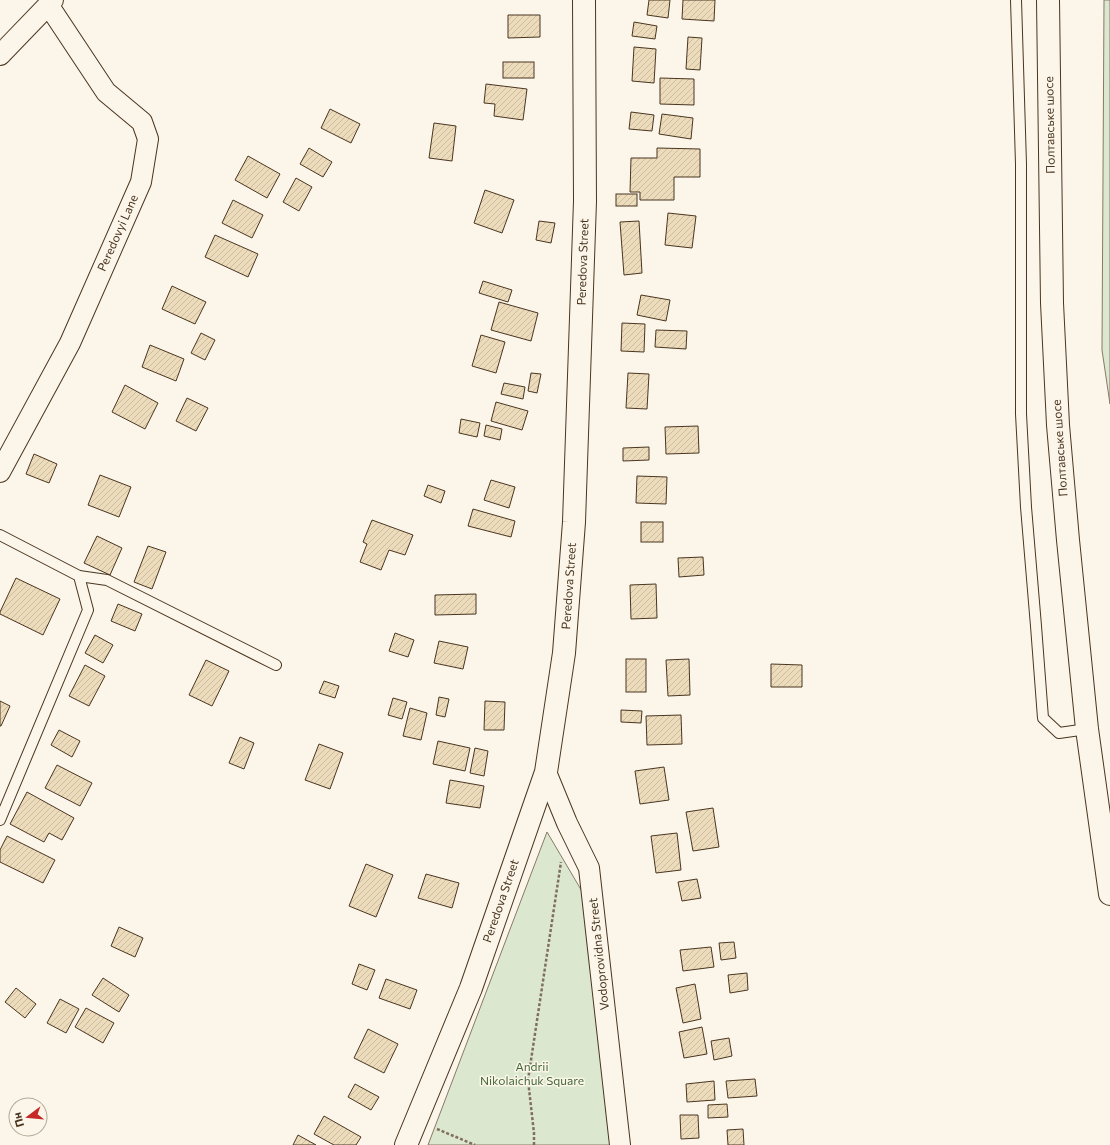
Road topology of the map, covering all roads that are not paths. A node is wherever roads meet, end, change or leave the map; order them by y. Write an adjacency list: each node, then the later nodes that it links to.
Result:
1 (584, 0): 11 (street, Peredova Street)
2 (1016, 0): 10 (lane)
3 (1048, 0): 10 (street, Полтавське шосе)
4 (51, 3): 5 (street); 6 (street, Peredovyi Lane)
5 (0, 55)
6 (0, 472)
7 (0, 535): 8 (lane)
8 (79, 576): 9 (lane); 12 (lane)
9 (276, 665)
10 (1087, 729): 13 (street, Полтавське шосе)
11 (546, 772): 14 (street, Peredova Street); 15 (street, Vodoprovidna Street)
12 (0, 820)
13 (1110, 894)
14 (406, 1145)
15 (620, 1145)

